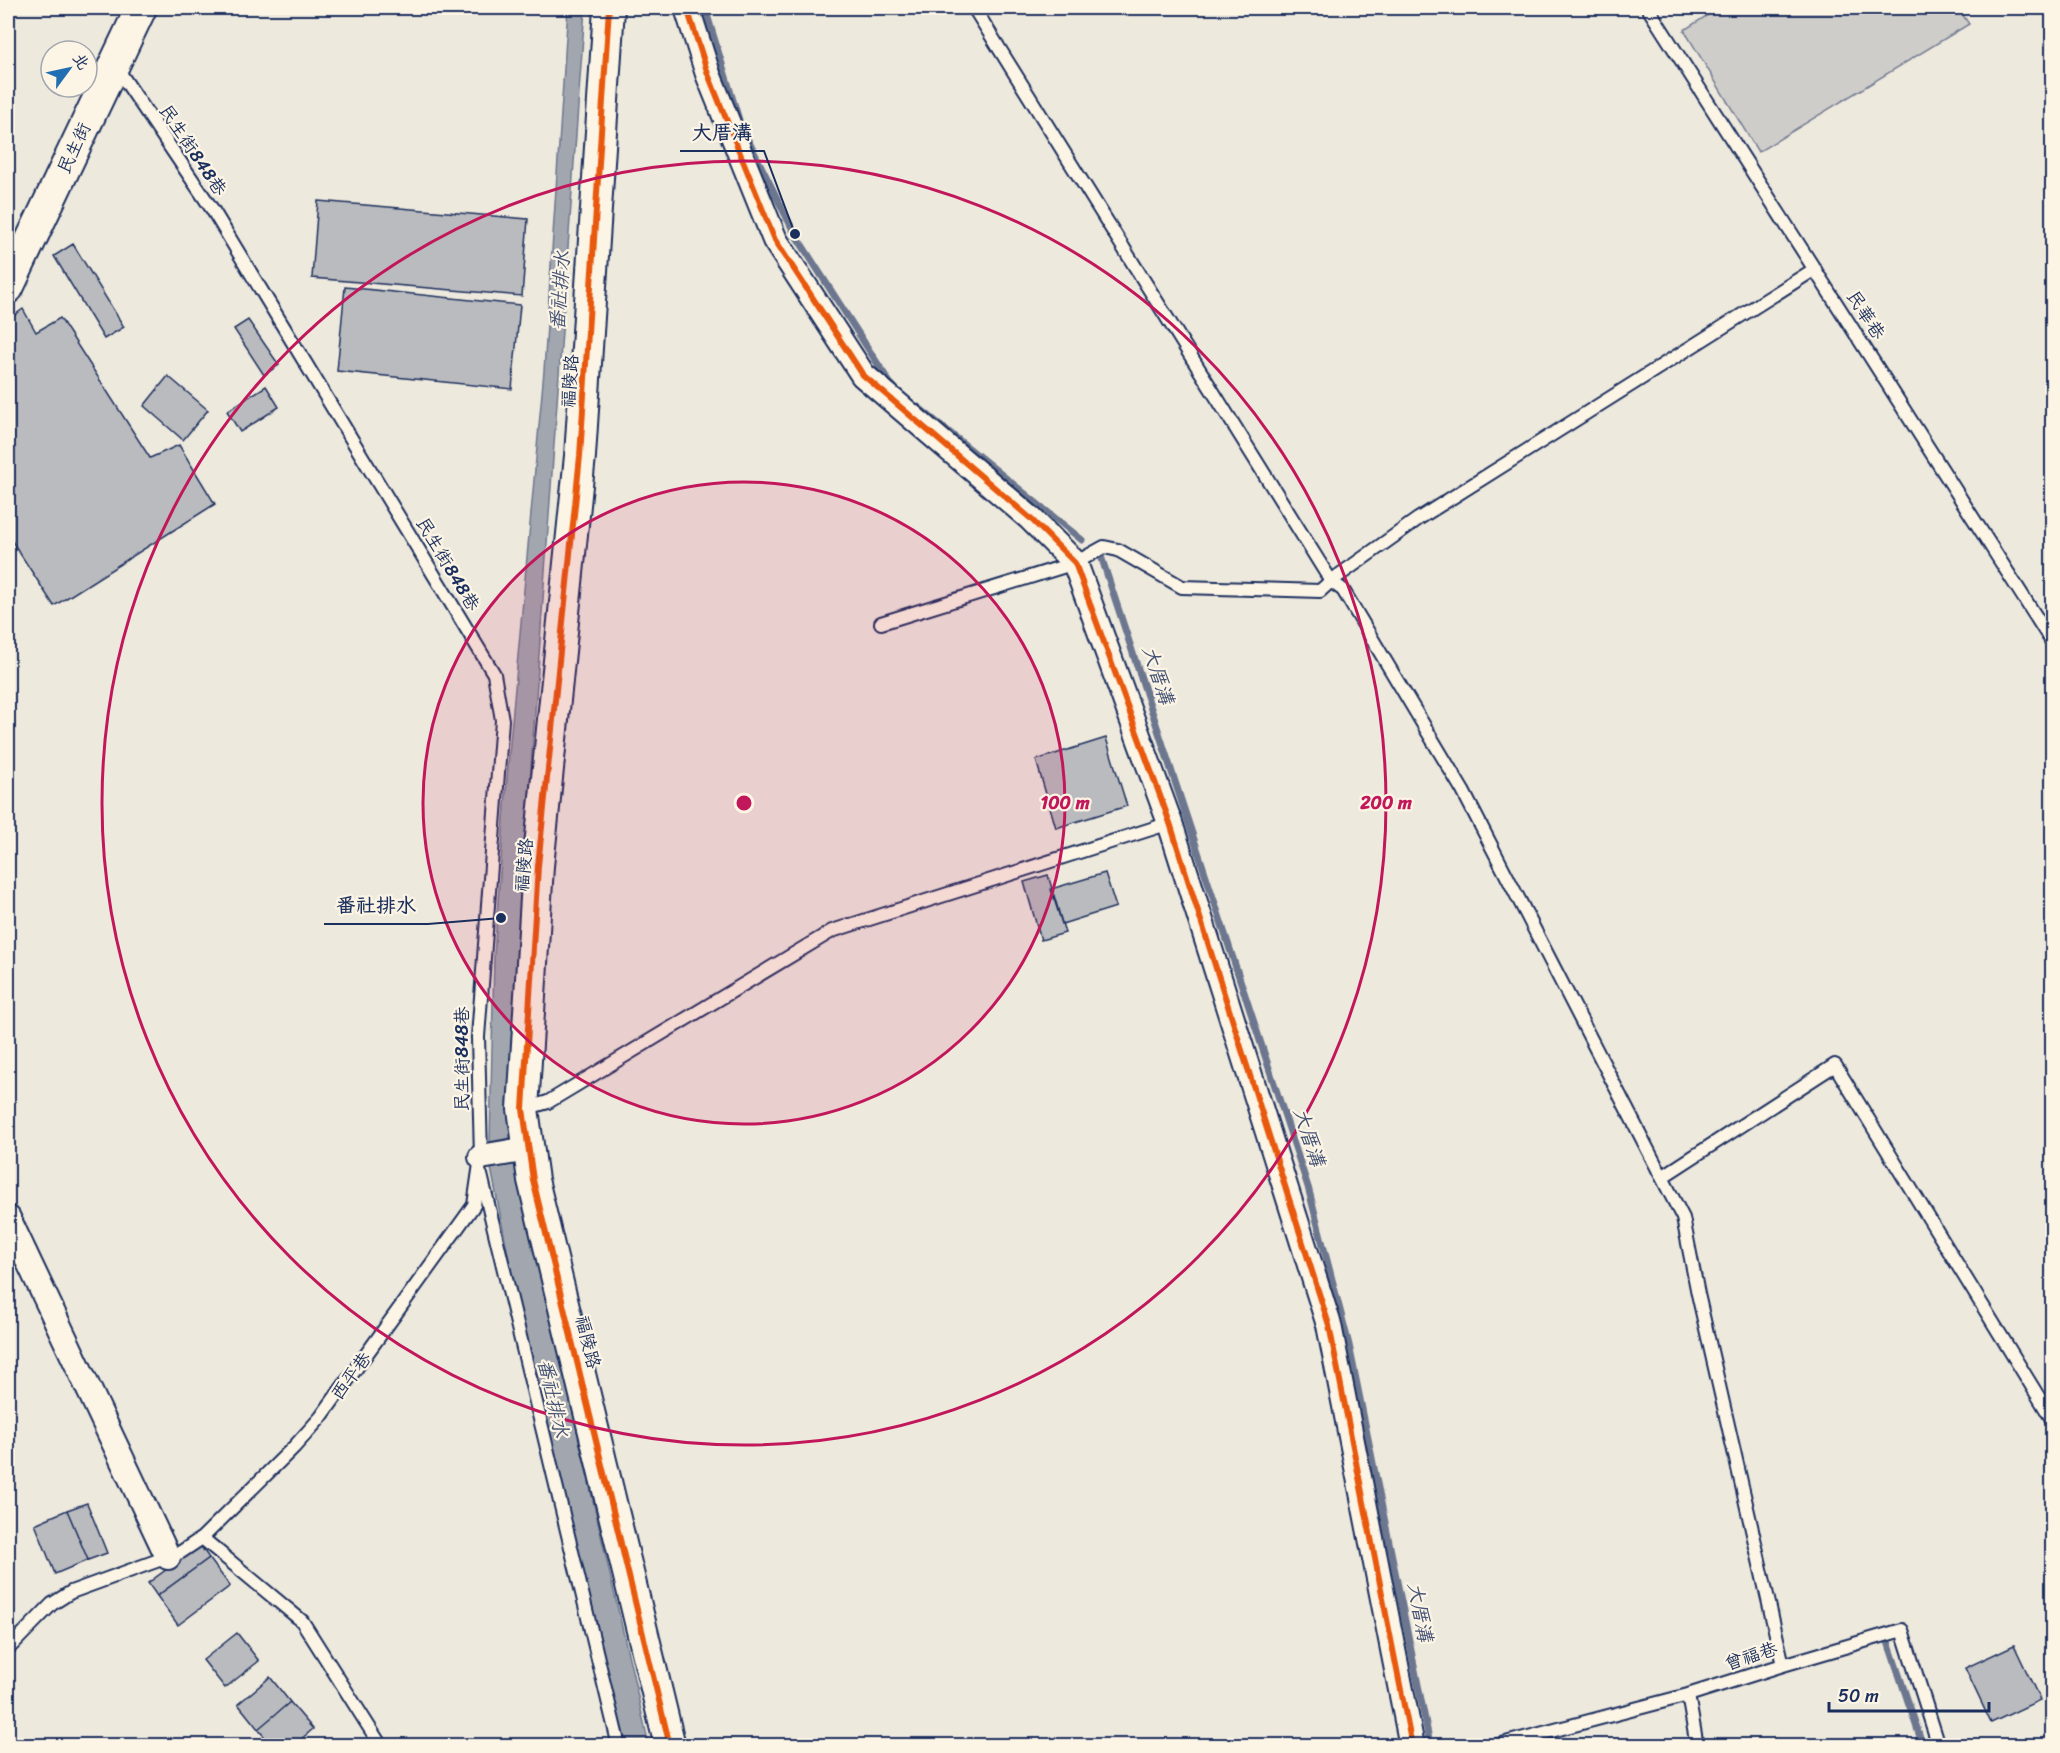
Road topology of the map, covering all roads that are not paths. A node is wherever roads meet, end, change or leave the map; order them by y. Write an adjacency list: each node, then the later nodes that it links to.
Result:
1 (141, 8): 6 (street, 民生街)
2 (609, 8): 14 (street, 福陵路)
3 (687, 8): 9 (street)
4 (974, 8): 10 (lane)
5 (1648, 8): 7 (lane, 民華巷)
6 (113, 64): 8 (street, 民生街); 16 (lane, 民生街848巷)
7 (1815, 269): 10 (lane); 12 (lane, 民華巷)
8 (8, 288)
9 (1075, 563): 10 (lane); 11 (lane); 13 (street)
10 (1331, 581): 17 (lane)
11 (881, 623)
12 (2052, 642)
13 (1170, 823): 14 (lane); 28 (street)
14 (523, 1109): 15 (street, 福陵路)
15 (528, 1149): 16 (street); 27 (street, 福陵路)
16 (480, 1162): 20 (lane, 西平巷); 26 (lane)
17 (1662, 1177): 19 (lane); 23 (lane)
18 (8, 1218): 21 (street)
19 (2052, 1419)
20 (202, 1538): 21 (lane, 西平巷); 25 (lane)
21 (168, 1557): 22 (lane, 西平巷)
22 (8, 1649)
23 (1783, 1665): 24 (lane, 曾福巷); 31 (lane, 曾福巷)
24 (1688, 1695): 29 (lane, 曾福巷); 30 (lane)
25 (381, 1746)
26 (619, 1746)
27 (670, 1746)
28 (1412, 1746)
29 (1494, 1746)
30 (1697, 1746)
31 (1939, 1746)

